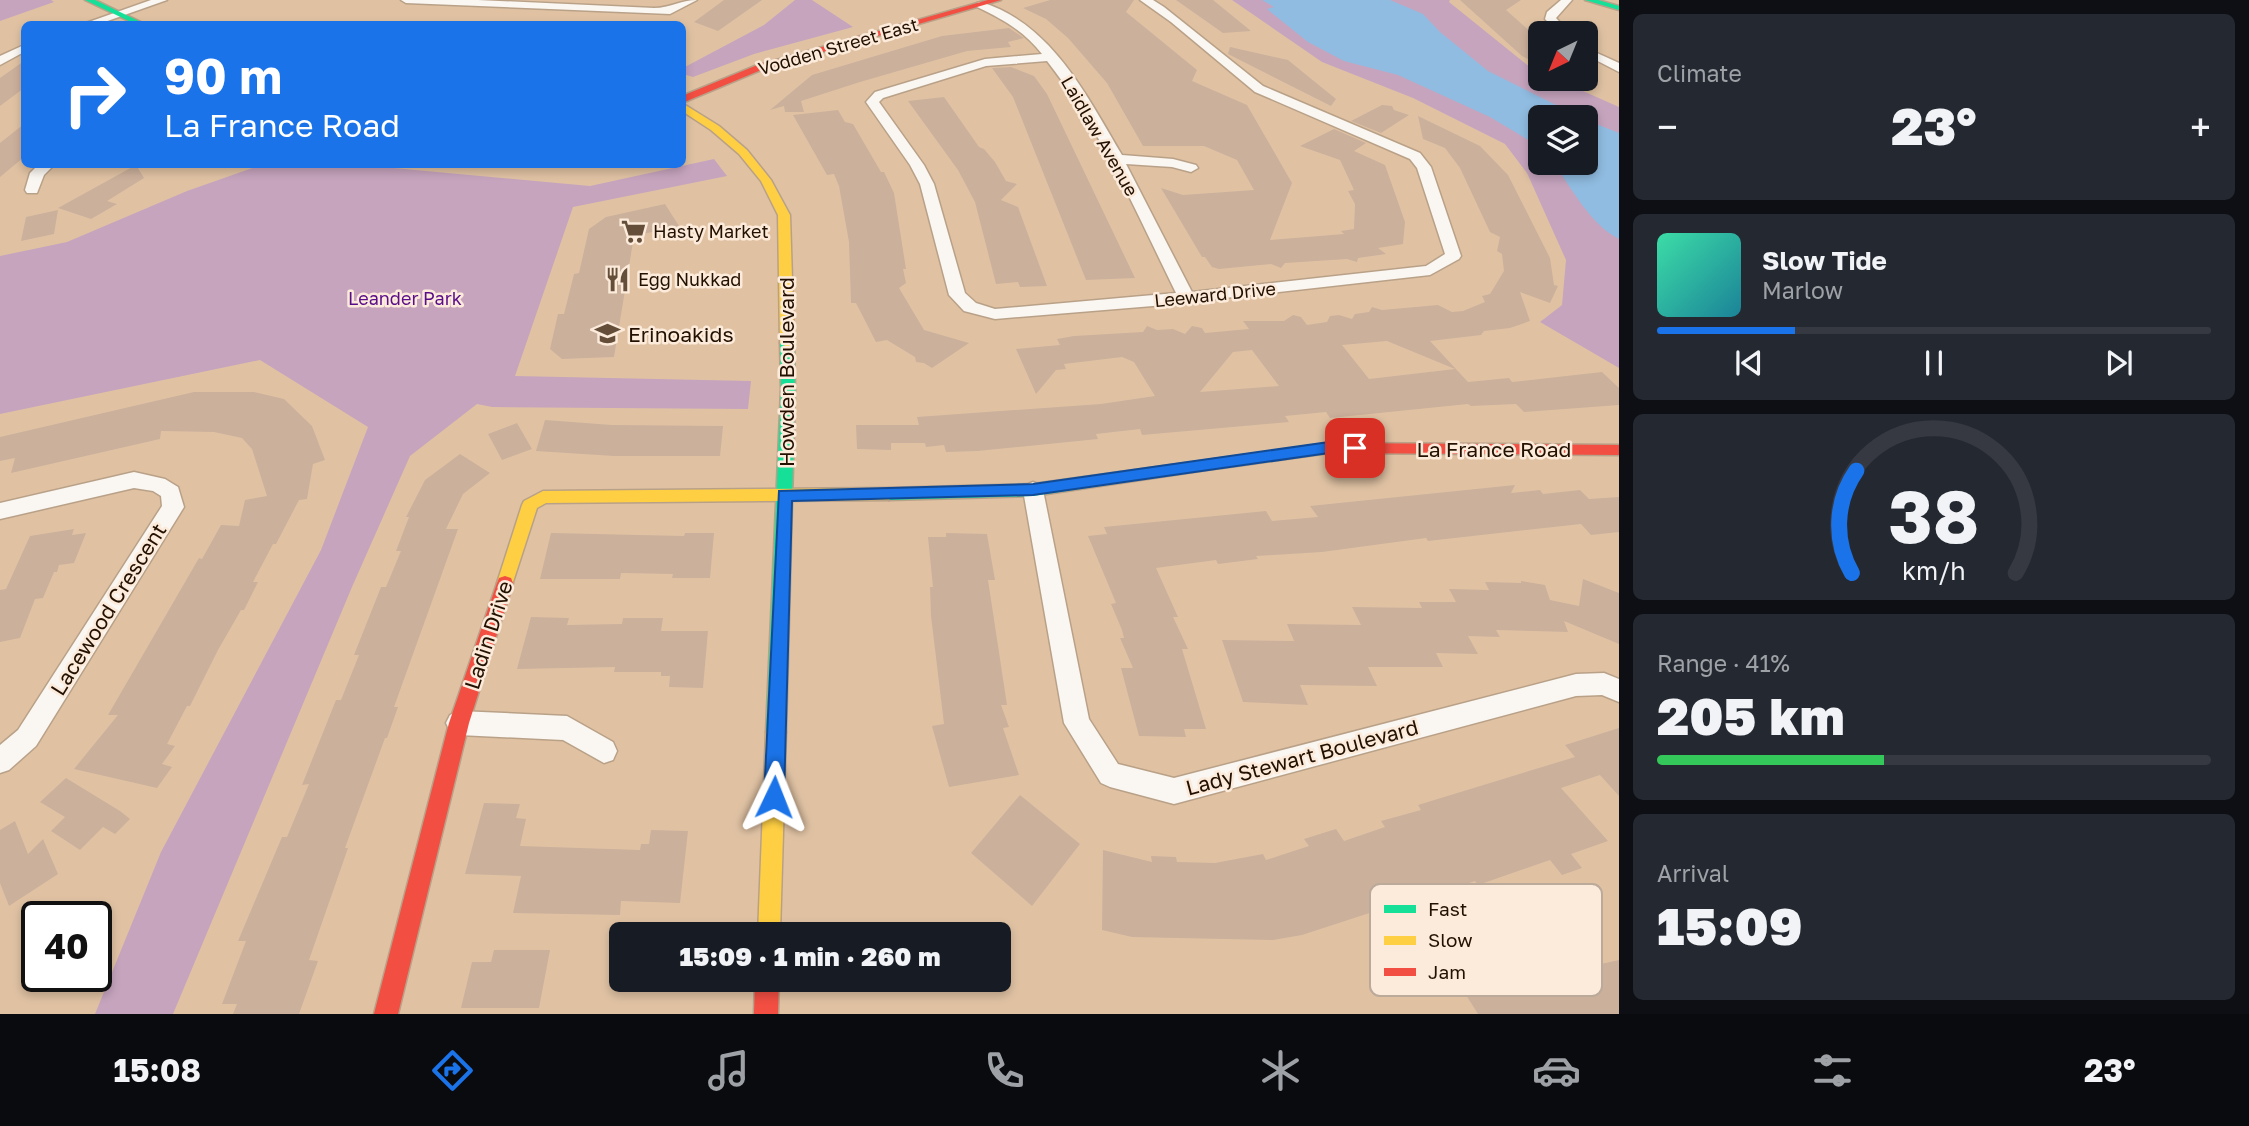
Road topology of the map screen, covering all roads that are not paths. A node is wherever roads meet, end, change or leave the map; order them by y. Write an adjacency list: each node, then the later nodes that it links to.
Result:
1 (89, 0): 10 (street)
2 (162, 0): 10 (street)
3 (405, 0): 4 (street)
4 (692, 0)
5 (1145, 0): 25 (street, Leeward Drive)
6 (1567, 0): 13 (street)
7 (1589, 0): 9 (street)
8 (989, 2): 15 (street, Laidlaw Avenue); 19 (street, Vodden Street East)
9 (1619, 8)
10 (118, 15): 11 (street); 12 (street)
11 (99, 21)
12 (133, 21)
13 (1552, 21)
14 (21, 50): 17 (street)
15 (1051, 57): 21 (street, Laidlaw Avenue); 25 (street, Leeward Drive)
16 (1598, 57): 18 (street)
17 (0, 61)
18 (1619, 68)
19 (686, 98)
20 (686, 109): 28 (street, Howden Boulevard)
21 (1117, 159): 23 (street); 25 (street, Laidlaw Avenue)
22 (43, 168): 24 (street)
23 (1191, 168)
24 (32, 190)
25 (1186, 296)
26 (1619, 450): 27 (street, La France Road)
27 (1033, 490): 28 (street, La France Road); 30 (street, Lady Stewart Boulevard)
28 (784, 495): 31 (street, Ladin Drive); 34 (street, Howden Boulevard)
29 (0, 512): 33 (street, Lacewood Crescent)
30 (1619, 691)
31 (459, 723): 32 (street); 36 (street, Ladin Drive)
32 (604, 751)
33 (0, 761)
34 (769, 922)
35 (767, 992): 37 (street)
36 (386, 1014)
37 (766, 1014)

